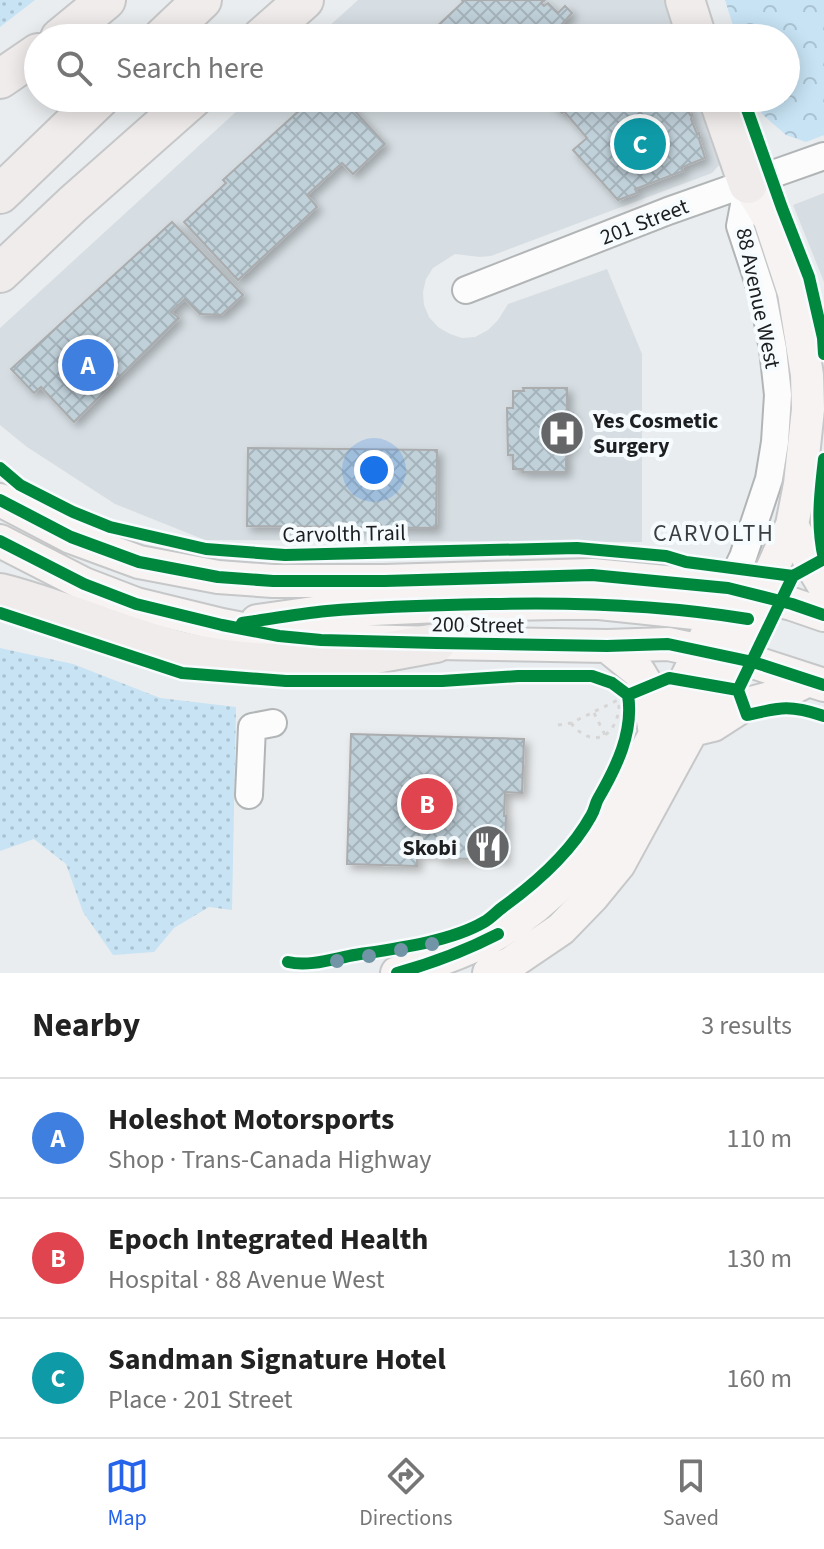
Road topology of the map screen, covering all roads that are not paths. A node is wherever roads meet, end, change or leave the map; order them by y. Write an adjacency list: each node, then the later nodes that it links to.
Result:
1 (106, 0): 5 (highway)
2 (202, 0): 6 (highway)
3 (304, 0): 7 (highway)
4 (685, 0): 8 (highway)
5 (77, 24)
6 (177, 24)
7 (277, 24)
8 (693, 24)
9 (24, 63): 10 (highway)
10 (0, 79)
11 (85, 112): 16 (highway)
12 (177, 112): 17 (highway)
13 (723, 112): 15 (highway)
14 (824, 156): 15 (street, 201 Street)
15 (748, 184): 18 (street, 201 Street); 20 (main road, 88 Avenue West); 24 (street, 88 Avenue West)
16 (0, 194)
17 (0, 273)
18 (466, 290)
19 (0, 500): 24 (main road, 200 Street)
20 (792, 525): 22 (main road); 25 (main road, 88 Avenue West)
21 (0, 541): 27 (main road, 200 Street)
22 (824, 586)
23 (0, 593): 28 (highway)
24 (721, 601): 25 (main road, 200 Street); 27 (main road); 30 (main road, 88 Avenue West)
25 (754, 608): 26 (main road, 200 Street); 30 (main road, 88 Avenue West)
26 (824, 615)
27 (222, 625): 28 (main road, 200 Street)
28 (436, 643): 29 (main road, 200 Street)
29 (607, 646): 30 (main road, 200 Street); 33 (main road)
30 (714, 653): 31 (main road, 200 Street); 33 (main road, 88 Avenue West); 34 (main road, 88 Avenue West)
31 (816, 683): 34 (main road)
32 (273, 723): 35 (street)
33 (642, 729): 36 (main road, 88 Avenue West)
34 (692, 730): 37 (main road, 88 Avenue West)
35 (249, 795)
36 (397, 973)
37 (489, 973)

